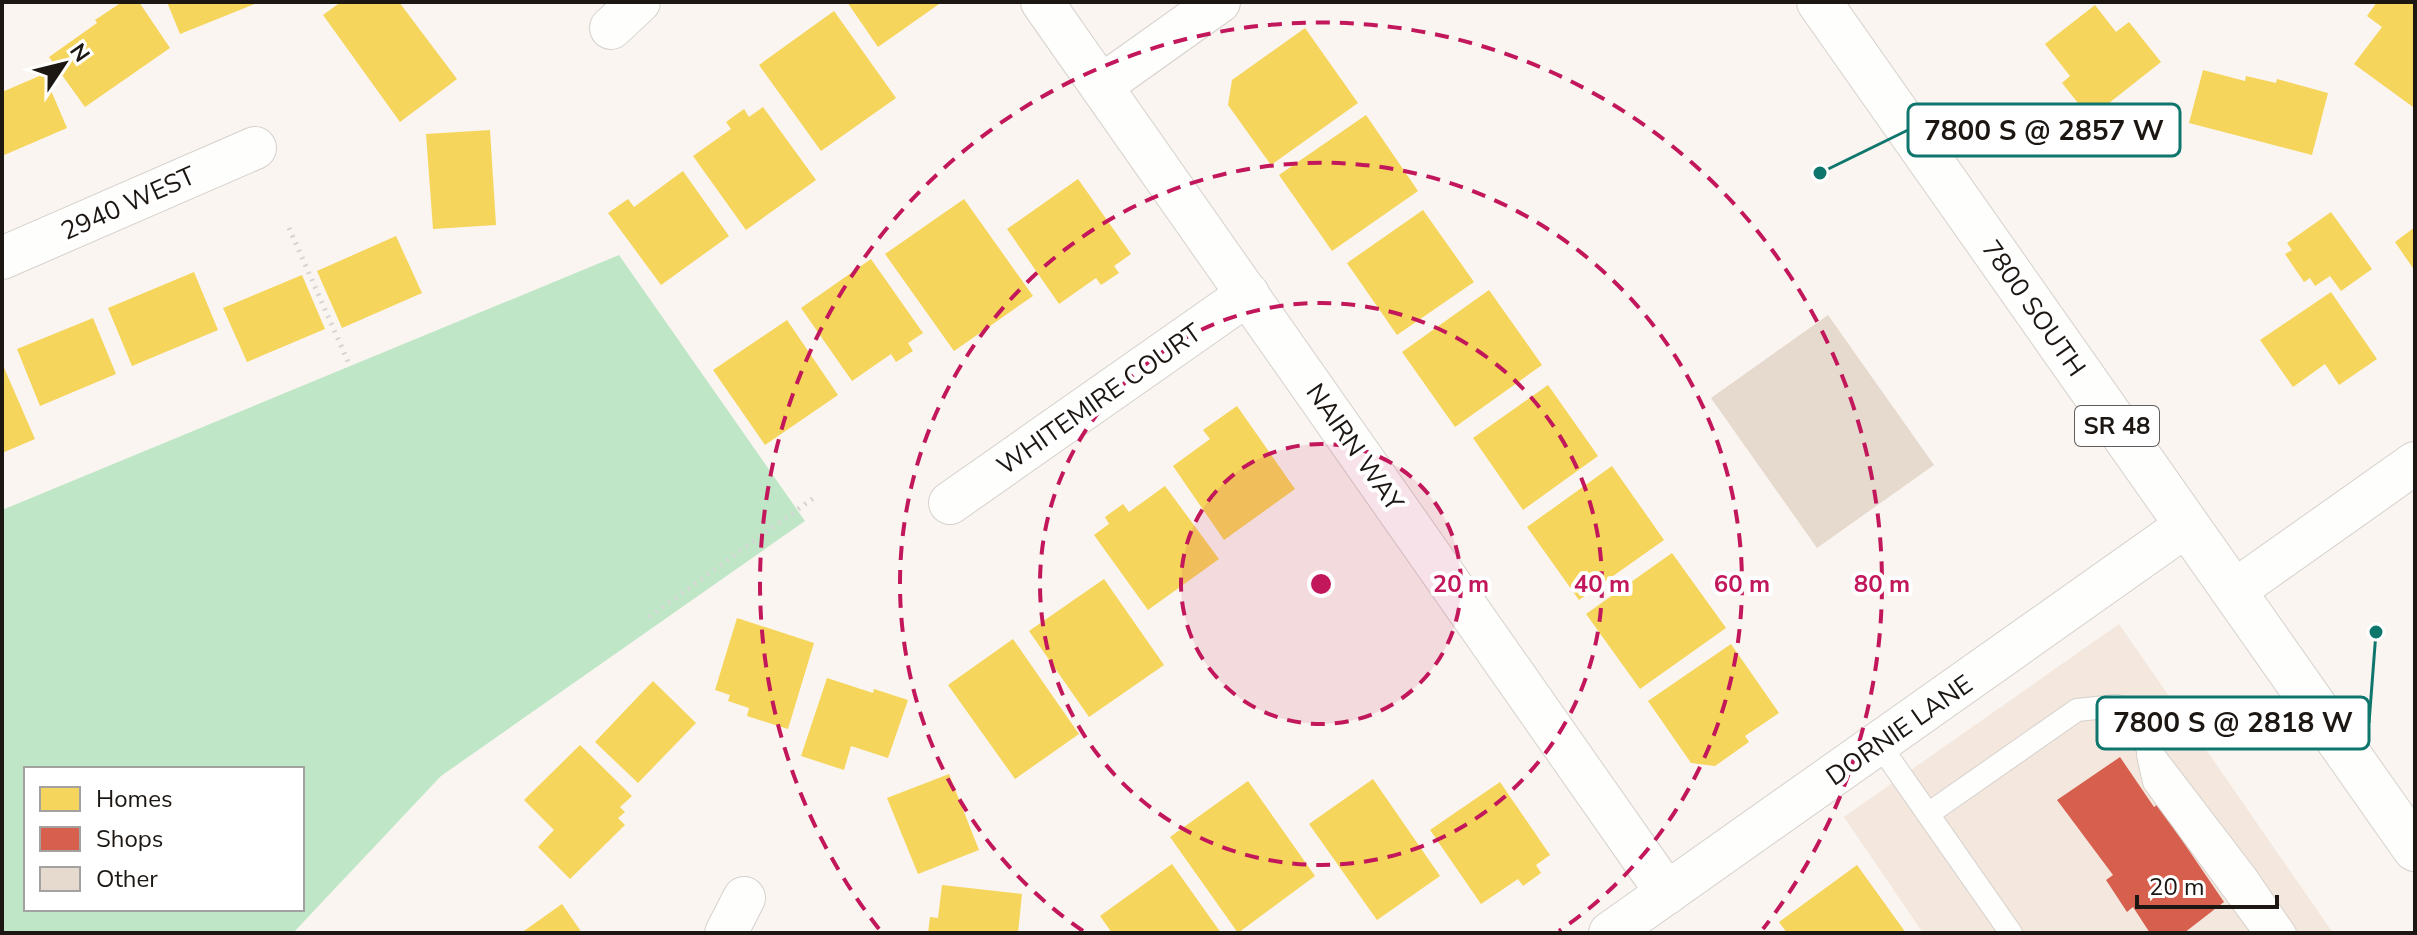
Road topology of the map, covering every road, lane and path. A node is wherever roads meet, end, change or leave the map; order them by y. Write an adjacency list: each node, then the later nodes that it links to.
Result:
1 (1042, 2): 4 (street, NAIRN WAY)
2 (1219, 2): 4 (street)
3 (1819, 2): 13 (main road, 7800 SOUTH / SR 48)
4 (1101, 86): 8 (street, NAIRN WAY)
5 (255, 148): 7 (street, 2940 WEST)
6 (289, 228): 9 (path)
7 (2, 258)
8 (1248, 294): 12 (street, WHITEMIRE COURT); 20 (street, NAIRN WAY)
9 (350, 366)
10 (2415, 463): 14 (street)
11 (815, 497): 15 (path)
12 (950, 503)
13 (2187, 525): 14 (main road, 7800 SOUTH / SR 48); 16 (street, DORNIE LANE)
14 (2234, 591): 19 (main road, 7800 SOUTH / SR 48)
15 (649, 617)
16 (1879, 744): 18 (lane); 20 (street, DORNIE LANE)
17 (2146, 746): 18 (lane); 23 (lane); 24 (lane)
18 (1928, 814): 22 (lane)
19 (2415, 849)
20 (1667, 893): 21 (street, DORNIE LANE)
21 (1610, 933)
22 (2011, 933)
23 (2265, 933)
24 (2285, 933)

